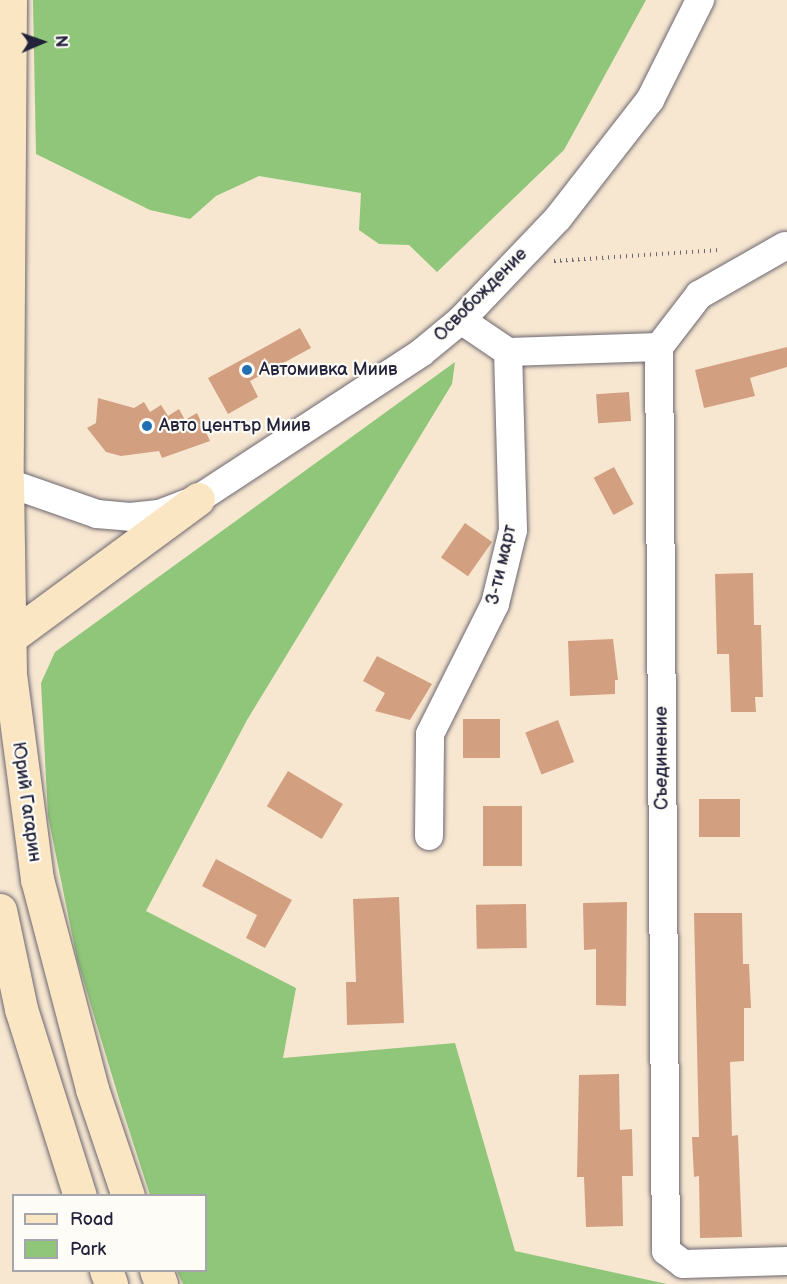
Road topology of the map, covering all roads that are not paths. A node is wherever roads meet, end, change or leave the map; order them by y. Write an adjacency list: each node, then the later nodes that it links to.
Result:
1 (10, 0): 7 (street, Юрий Гагарин)
2 (700, 0): 4 (street, Освобождение)
3 (785, 246): 5 (street)
4 (461, 320): 6 (street); 8 (street, Освобождение)
5 (659, 347): 6 (street); 14 (street, Съединение)
6 (508, 352): 10 (street, 3-ти март)
7 (3, 482): 8 (street, Освобождение); 9 (street, Юрий Гагарин)
8 (198, 499): 9 (street)
9 (8, 639): 13 (street, Юрий Гагарин)
10 (429, 836)
11 (0, 910): 12 (street)
12 (79, 1194)
13 (127, 1194)
14 (787, 1261)

